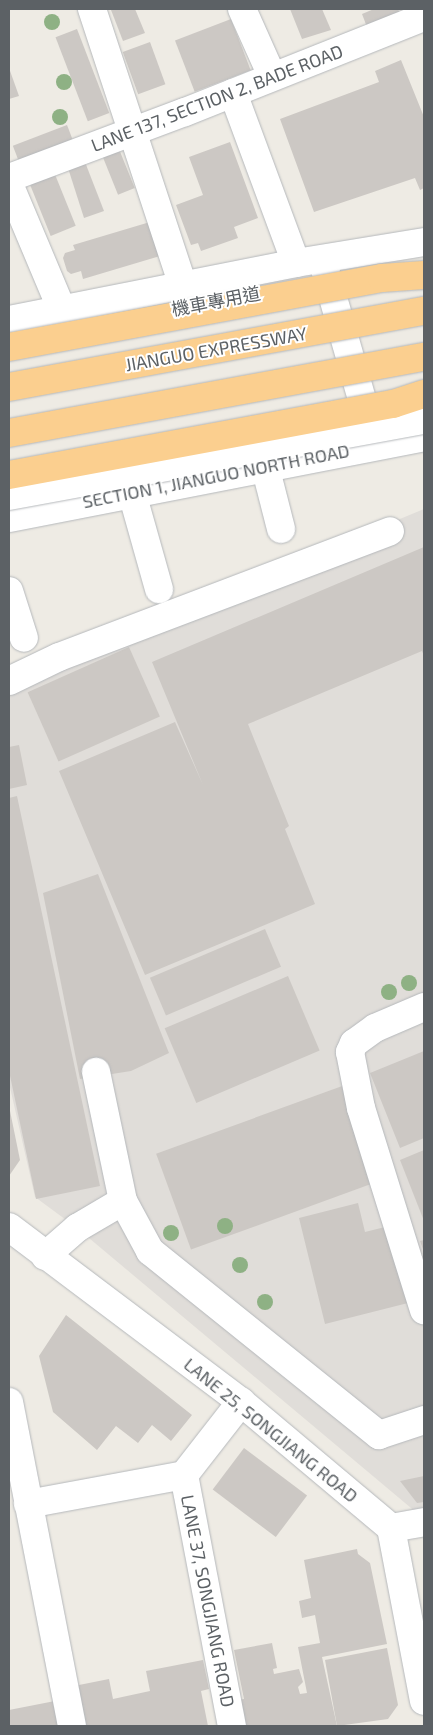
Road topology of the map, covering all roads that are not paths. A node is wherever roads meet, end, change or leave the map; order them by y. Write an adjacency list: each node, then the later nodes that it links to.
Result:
1 (92, 9): 6 (street)
2 (242, 9): 4 (street)
3 (424, 17): 4 (street, LANE 137, SECTION 2, BADE ROAD)
4 (272, 76): 5 (street, LANE 137, SECTION 2, BADE ROAD)
5 (233, 93): 6 (street, LANE 137, SECTION 2, BADE ROAD); 10 (street)
6 (132, 132): 7 (street, LANE 137, SECTION 2, BADE ROAD); 13 (street)
7 (9, 178)
8 (9, 184): 14 (street)
9 (424, 242): 10 (street)
10 (309, 261): 13 (street); 25 (street)
11 (424, 268): 17 (street, 機車專用道)
12 (424, 275): 18 (highway, bridge)
13 (183, 285): 14 (street)
14 (62, 310): 16 (street)
15 (424, 311): 20 (highway, JIANGUO EXPRESSWAY, bridge)
16 (9, 320)
17 (9, 341)
18 (9, 346)
19 (424, 357): 23 (highway, bridge)
20 (9, 387)
21 (424, 394): 27 (highway, bridge)
22 (424, 420): 29 (street, bridge)
23 (9, 433)
24 (424, 437): 25 (street, SECTION 1, JIANGUO NORTH ROAD)
25 (375, 445): 26 (street, SECTION 1, JIANGUO NORTH ROAD)
26 (265, 466): 28 (street, SECTION 1, JIANGUO NORTH ROAD); 31 (street)
27 (9, 475)
28 (132, 493): 30 (street, SECTION 1, JIANGUO NORTH ROAD); 33 (street)
29 (9, 496)
30 (9, 518)
31 (281, 529)
32 (390, 531): 36 (street)
33 (159, 589)
34 (9, 591): 35 (street)
35 (24, 638)
36 (9, 681)
37 (424, 1007): 42 (street)
38 (96, 1072): 39 (street)
39 (123, 1201): 41 (street); 45 (street)
40 (9, 1227): 41 (street, LANE 25, SONGJIANG ROAD)
41 (45, 1256): 44 (street, LANE 25, SONGJIANG ROAD)
42 (424, 1310)
43 (9, 1402): 47 (street)
44 (241, 1402): 46 (street); 49 (street, LANE 25, SONGJIANG ROAD)
45 (424, 1420)
46 (184, 1475): 47 (street); 52 (street, LANE 37, SONGJIANG ROAD)
47 (28, 1504): 51 (street)
48 (424, 1522): 49 (street)
49 (391, 1528): 50 (street)
50 (424, 1701)
51 (72, 1726)
52 (232, 1726)

